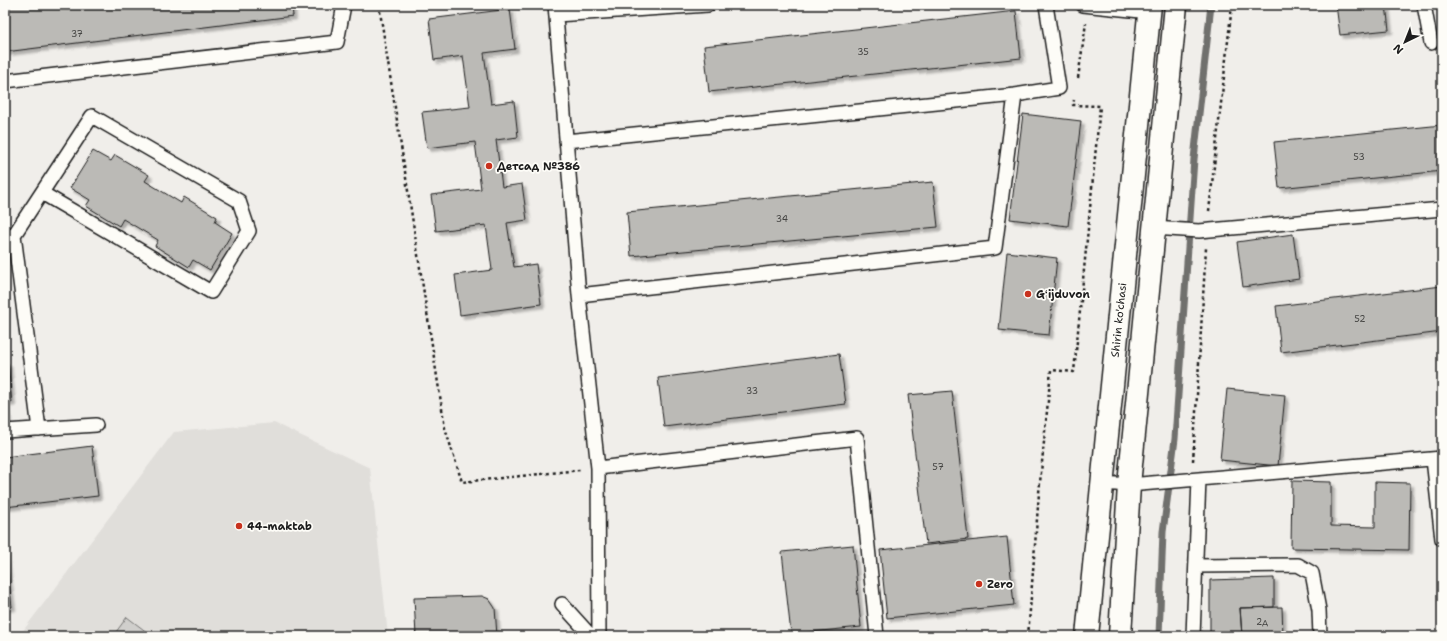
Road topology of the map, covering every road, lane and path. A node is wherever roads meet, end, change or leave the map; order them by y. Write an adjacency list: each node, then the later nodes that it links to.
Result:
1 (344, 5): 12 (lane)
2 (379, 5): 27 (path)
3 (708, 5): 10 (lane)
4 (1046, 5): 14 (lane)
5 (1176, 5): 19 (main road)
6 (1232, 5): 20 (path)
7 (1424, 5): 11 (lane)
8 (1086, 6): 9 (lane); 13 (path)
9 (1150, 8): 29 (main road, Shirin ko'chasi)
10 (555, 10): 16 (lane)
11 (1431, 42)
12 (5, 81)
13 (1077, 82)
14 (1015, 95): 16 (lane); 22 (lane)
15 (1074, 97): 37 (path)
16 (566, 141): 22 (lane)
17 (42, 193): 17 (lane); 21 (lane)
18 (1442, 209): 20 (lane)
19 (1153, 228): 20 (lane); 30 (main road)
20 (1203, 230): 28 (path)
21 (10, 236): 24 (lane)
22 (579, 295): 27 (lane)
23 (96, 425): 24 (lane)
24 (39, 429): 25 (lane)
25 (5, 431)
26 (1437, 459): 28 (lane); 31 (lane)
27 (598, 468): 35 (lane); 36 (lane)
28 (1195, 479): 30 (lane); 32 (lane)
29 (1102, 483): 30 (lane); 38 (main road, Shirin ko'chasi)
30 (1129, 485): 39 (main road)
31 (1442, 539)
32 (1196, 566): 40 (lane); 41 (lane)
33 (562, 604): 34 (lane)
34 (591, 636)
35 (599, 636)
36 (877, 636)
37 (1028, 636)
38 (1087, 636)
39 (1120, 636)
40 (1193, 636)
41 (1320, 636)

